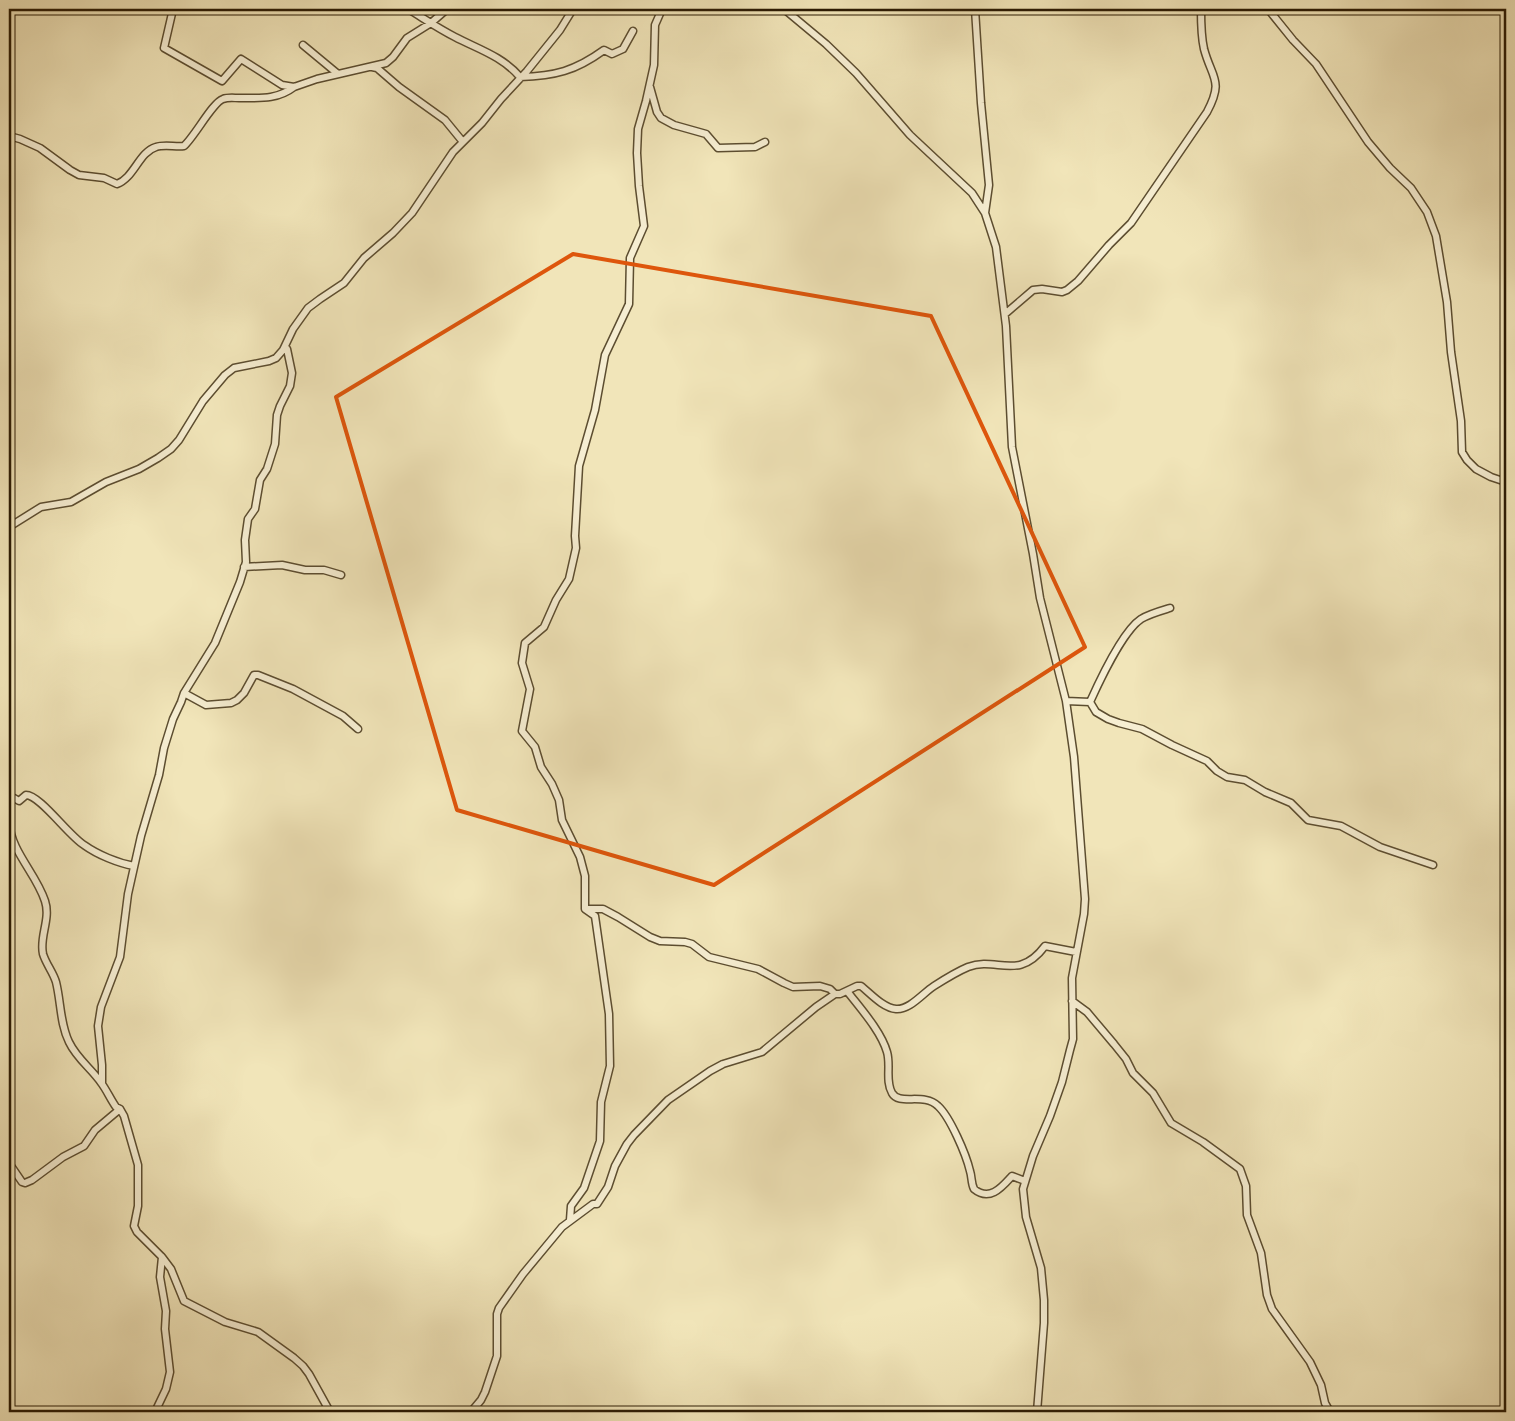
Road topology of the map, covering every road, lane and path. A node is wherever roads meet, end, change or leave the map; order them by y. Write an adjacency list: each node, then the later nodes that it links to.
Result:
1 (173, 9): 17 (street)
2 (408, 9): 10 (street)
3 (447, 9): 10 (street)
4 (573, 9): 15 (street)
5 (662, 9): 16 (street)
6 (784, 9): 21 (street)
7 (975, 9): 21 (street)
8 (1201, 9): 22 (street)
9 (1268, 9): 24 (street)
10 (431, 23): 13 (street); 15 (street)
11 (633, 31): 15 (street)
12 (303, 44): 14 (street)
13 (372, 67): 14 (street); 19 (street)
14 (338, 74): 17 (street)
15 (520, 77): 19 (street)
16 (650, 84): 20 (street); 37 (street)
17 (294, 87): 18 (street)
18 (9, 136)
19 (463, 142): 23 (street)
20 (765, 142)
21 (985, 213): 22 (street)
22 (1005, 314): 30 (street)
23 (283, 350): 25 (street); 26 (street)
24 (1506, 482)
25 (9, 527)
26 (244, 567): 27 (street); 29 (street)
27 (341, 575)
28 (1170, 608): 31 (street)
29 (184, 693): 32 (street); 36 (street)
30 (1066, 701): 31 (street); 38 (street)
31 (1090, 702): 35 (street)
32 (358, 729)
33 (9, 800): 36 (street)
34 (9, 822): 42 (street)
35 (1433, 864)
36 (134, 866): 42 (street)
37 (586, 909): 40 (street); 46 (street)
38 (1076, 952): 39 (street); 41 (street)
39 (847, 991): 40 (street); 45 (street)
40 (835, 994): 46 (street)
41 (1072, 1001): 45 (street); 52 (street)
42 (102, 1083): 43 (street)
43 (120, 1109): 44 (street); 47 (street)
44 (9, 1163)
45 (1025, 1181): 51 (street)
46 (570, 1220): 50 (street)
47 (162, 1257): 48 (street); 49 (street)
48 (154, 1412)
49 (330, 1412)
50 (471, 1412)
51 (1037, 1412)
52 (1330, 1412)

